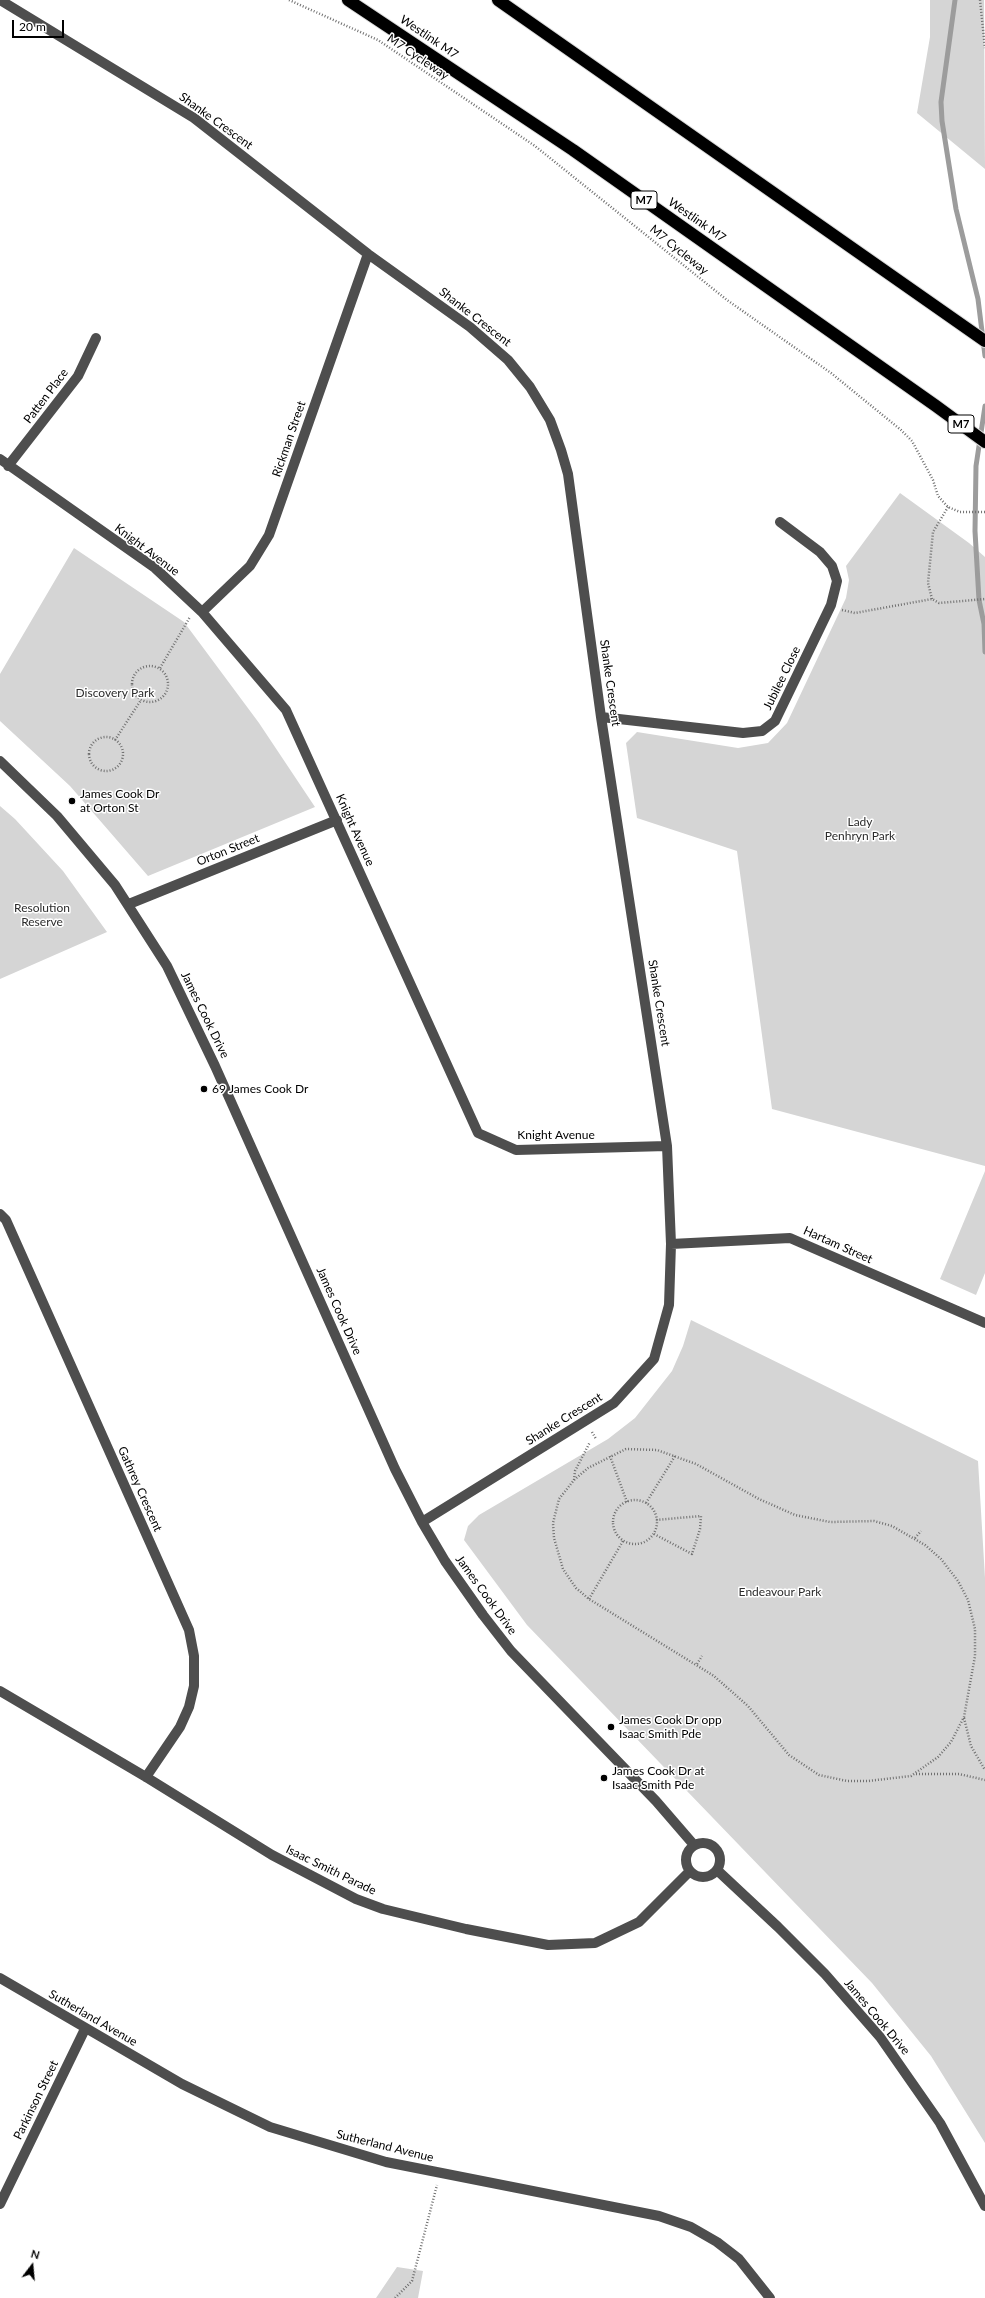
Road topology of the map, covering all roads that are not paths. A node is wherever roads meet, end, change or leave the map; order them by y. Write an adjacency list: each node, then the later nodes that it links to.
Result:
1 (0, 0): 4 (street, Shanke Crescent)
2 (348, 0): 7 (highway, Westlink M7 / M7)
3 (498, 0): 6 (highway)
4 (368, 254): 11 (street, Rickman Street); 12 (street, Shanke Crescent)
5 (96, 338): 9 (street, Patten Place)
6 (985, 341)
7 (985, 442)
8 (0, 460): 9 (street, Knight Avenue)
9 (8, 466): 11 (street, Knight Avenue)
10 (780, 522): 12 (street, Jubilee Close)
11 (199, 609): 14 (street, Knight Avenue)
12 (601, 717): 16 (street, Shanke Crescent)
13 (0, 761): 15 (street, James Cook Drive)
14 (337, 820): 15 (street, Orton Street); 16 (street, Knight Avenue)
15 (129, 904): 20 (street, James Cook Drive)
16 (667, 1146): 18 (street, Shanke Crescent)
17 (0, 1214): 22 (street, Gathrey Crescent)
18 (671, 1244): 19 (street, Hartam Street); 20 (street, Shanke Crescent)
19 (985, 1323)
20 (422, 1522): 23 (street, James Cook Drive)
21 (0, 1691): 22 (street, Isaac Smith Parade)
22 (146, 1777): 25 (street, Isaac Smith Parade)
23 (694, 1845): 24 (street); 25 (street)
24 (717, 1870): 25 (street); 29 (street, James Cook Drive)
25 (690, 1871)
26 (0, 1978): 27 (street, Sutherland Avenue)
27 (85, 2029): 28 (street, Parkinson Street); 30 (street, Sutherland Avenue)
28 (0, 2204)
29 (985, 2206)
30 (770, 2298)

